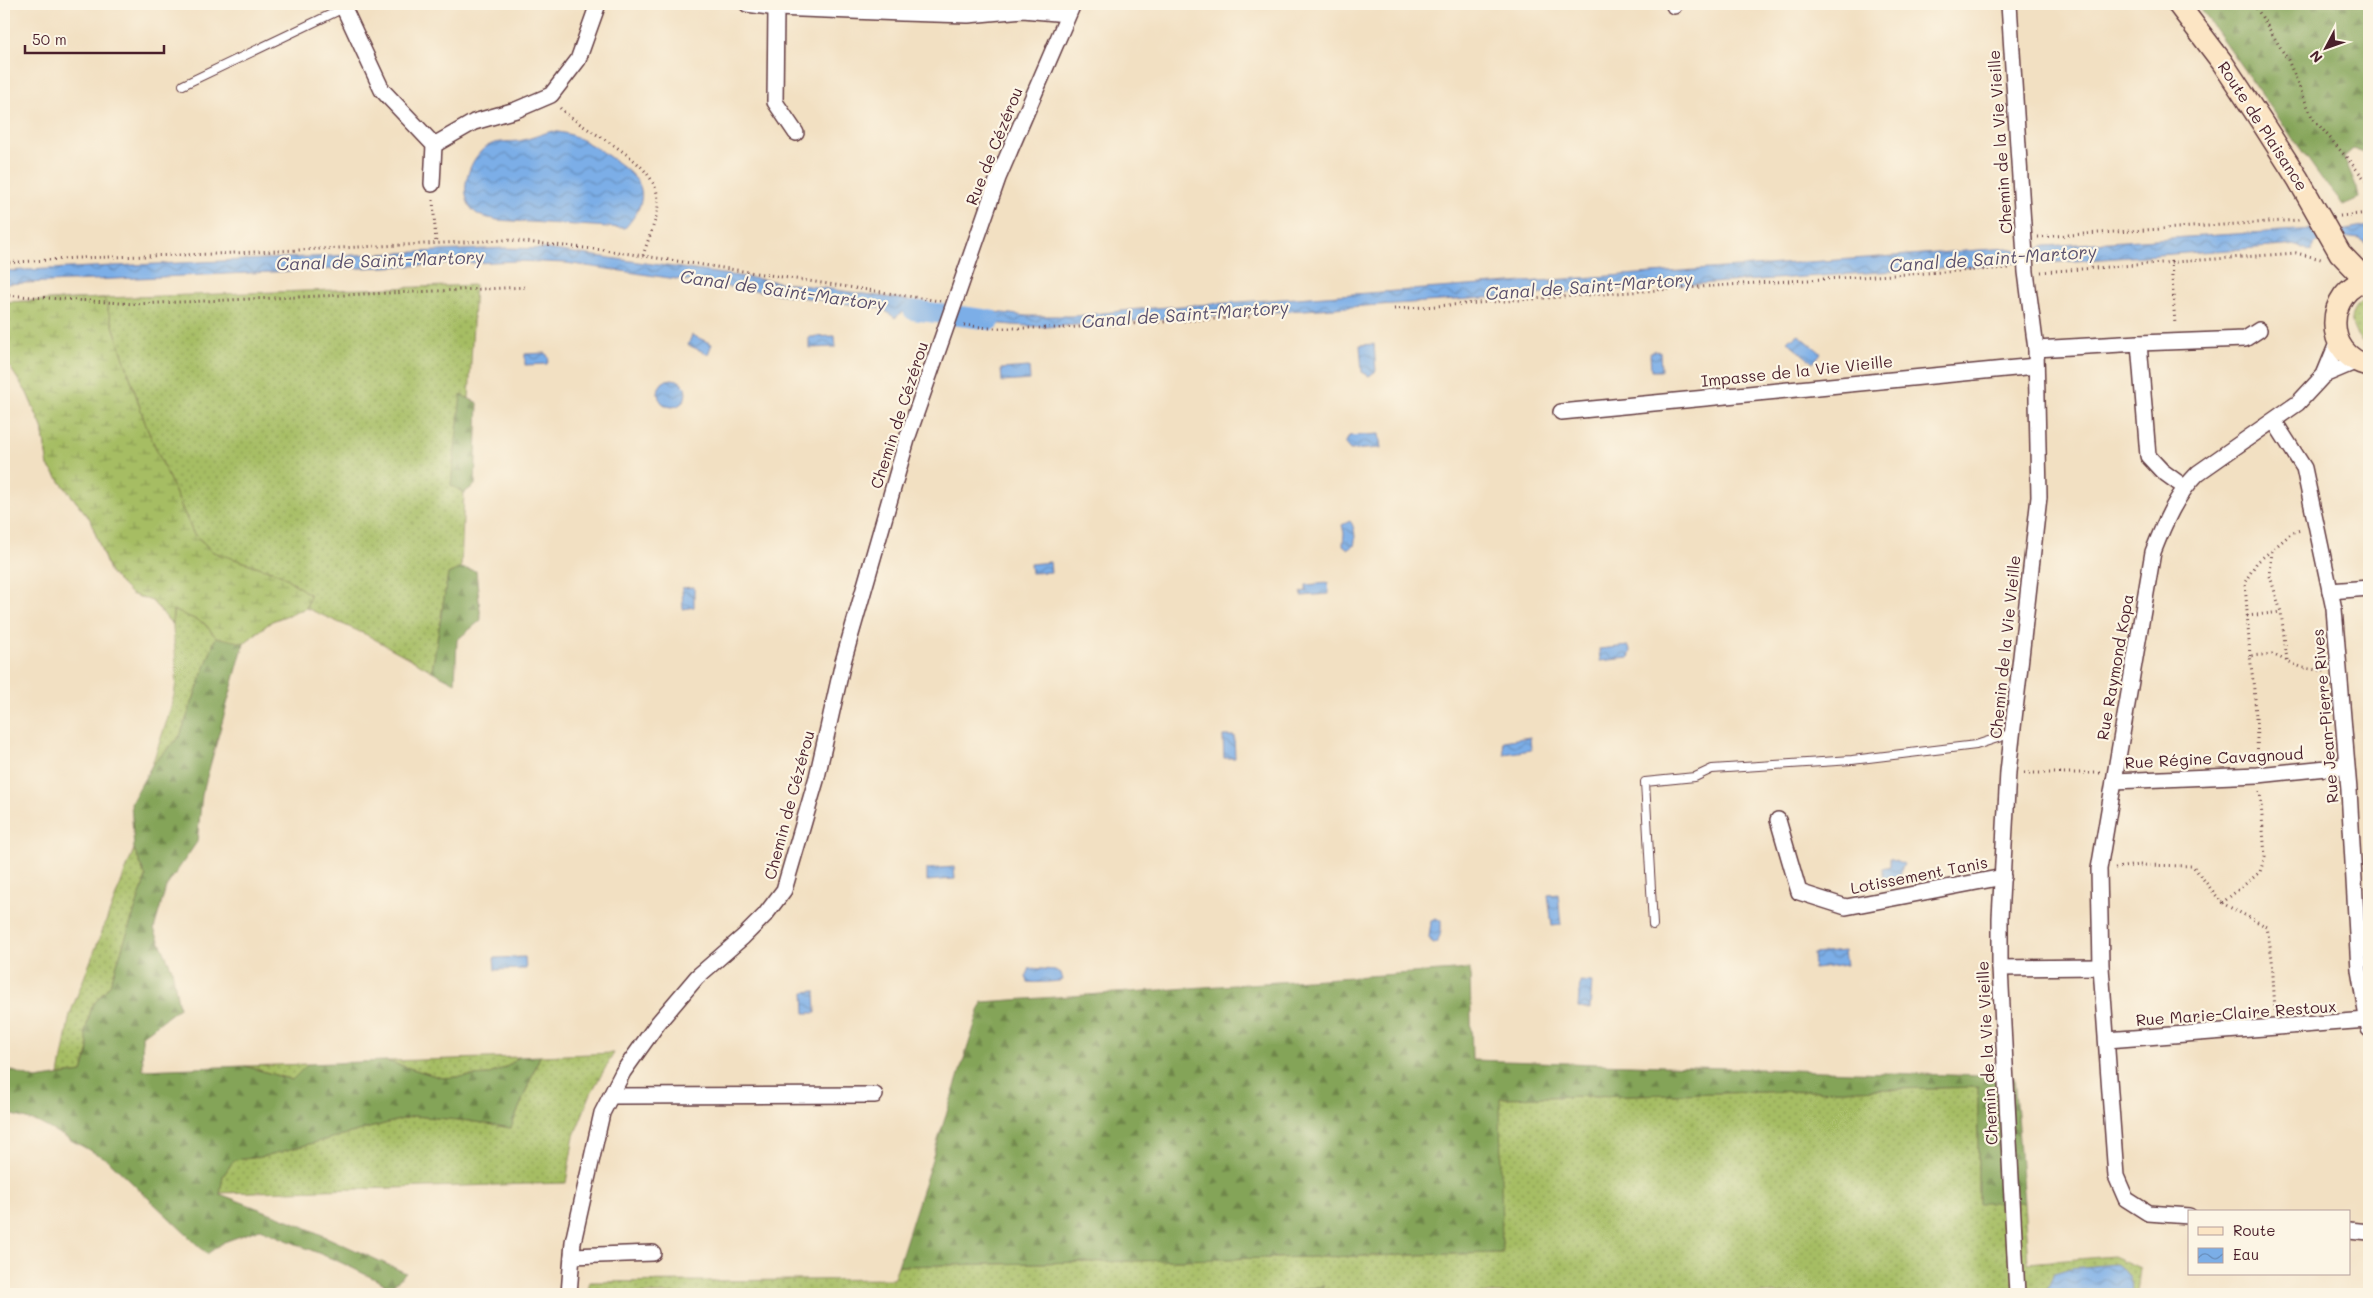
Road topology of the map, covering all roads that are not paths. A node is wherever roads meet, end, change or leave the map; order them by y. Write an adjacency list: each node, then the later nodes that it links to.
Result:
1 (598, 4): 11 (street)
2 (747, 4): 6 (street)
3 (2008, 4): 20 (street, Chemin de la Vie Vieille)
4 (2178, 4): 13 (main road, Route de Plaisance)
5 (343, 6): 9 (lane); 11 (street)
6 (776, 8): 7 (street); 10 (street)
7 (903, 8): 8 (street)
8 (1070, 9): 16 (street, Rue de Cézérou)
9 (183, 85)
10 (796, 133)
11 (434, 145): 12 (street)
12 (432, 184)
13 (2337, 249): 14 (main road, Route de Plaisance); 15 (main road, Route de Plaisance)
14 (2368, 280): 15 (main road)
15 (2348, 291): 18 (main road)
16 (955, 303): 40 (street, Chemin de Cézérou)
17 (2259, 330): 19 (street)
18 (2338, 341): 21 (main road); 23 (street, Rue Raymond Kopa)
19 (2139, 343): 20 (street); 26 (street)
20 (2036, 349): 22 (street, Chemin de la Vie Vieille)
21 (2363, 363): 23 (street, Rue Raymond Kopa)
22 (2036, 366): 24 (street, Impasse de la Vie Vieille); 29 (street, Chemin de la Vie Vieille)
23 (2324, 375): 25 (street, Rue Raymond Kopa)
24 (1561, 412)
25 (2274, 421): 26 (street, Rue Raymond Kopa); 28 (street, Rue Jean-Pierre Rives)
26 (2184, 487): 31 (street, Rue Raymond Kopa)
27 (2369, 588): 28 (street)
28 (2330, 591): 30 (street, Rue Jean-Pierre Rives)
29 (2013, 733): 33 (street, Chemin de la Vie Vieille); 34 (lane)
30 (2346, 766): 31 (street, Rue Régine Cavagnoud); 37 (street, Rue Jean-Pierre Rives)
31 (2114, 781): 35 (street, Rue Raymond Kopa)
32 (1778, 820): 33 (street, Lotissement Tanis)
33 (2003, 876): 36 (street, Chemin de la Vie Vieille)
34 (1653, 925)
35 (2101, 967): 36 (street); 38 (street, Rue Raymond Kopa)
36 (2000, 968): 47 (street, Chemin de la Vie Vieille)
37 (2368, 1024): 38 (street, Rue Marie-Claire Restoux)
38 (2107, 1040): 41 (street, Rue Raymond Kopa)
39 (875, 1095): 40 (street)
40 (611, 1096): 45 (street, Chemin de Cézérou)
41 (2188, 1216)
42 (2350, 1230): 43 (street)
43 (2369, 1232)
44 (653, 1254): 45 (street)
45 (572, 1256): 46 (street, Chemin de Cézérou)
46 (569, 1294)
47 (2017, 1294)

